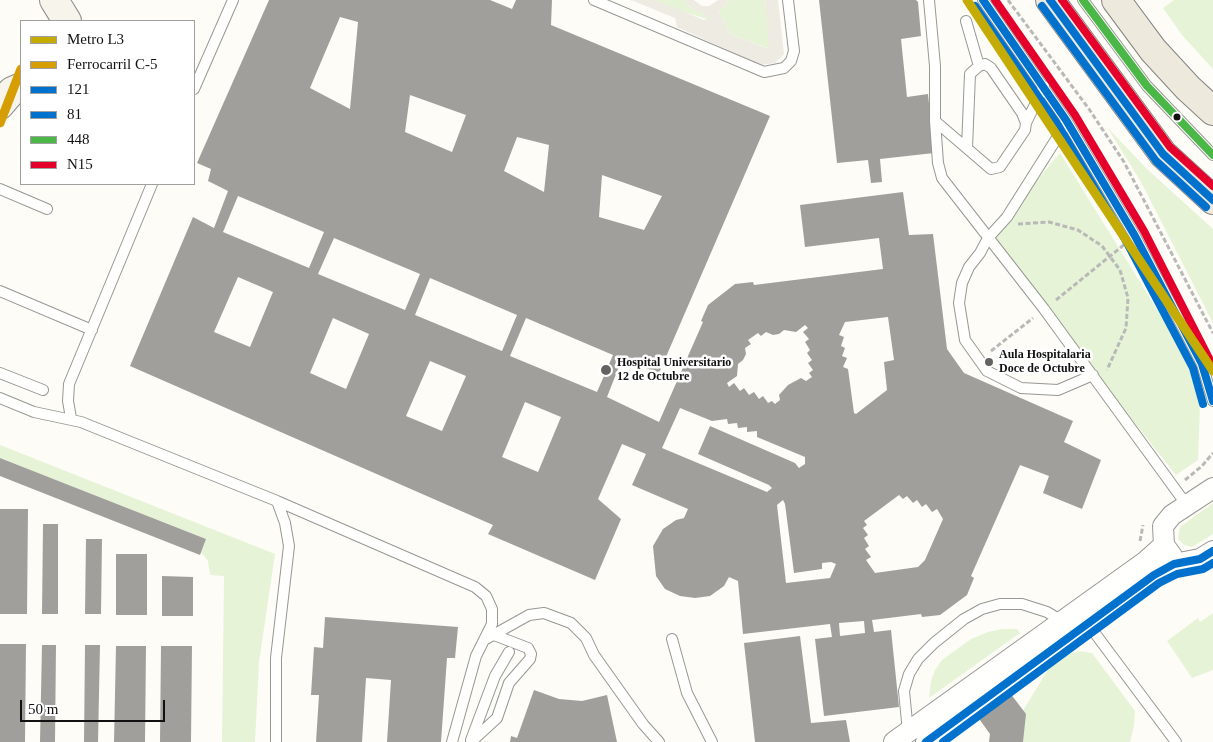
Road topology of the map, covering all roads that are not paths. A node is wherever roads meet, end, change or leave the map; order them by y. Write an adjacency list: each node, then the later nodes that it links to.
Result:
1 (233, 0): 12 (lane)
2 (594, 0): 3 (lane)
3 (788, 0)
4 (929, 0): 15 (lane)
5 (983, 0): 11 (lane)
6 (1050, 0): 22 (main road)
7 (1083, 0): 18 (lane)
8 (1116, 0): 13 (main road)
9 (966, 21): 10 (lane)
10 (979, 66): 16 (lane); 17 (lane)
11 (1044, 86): 14 (lane); 16 (lane)
12 (195, 88)
13 (1213, 111)
14 (1066, 120): 24 (lane); 31 (lane)
15 (935, 121): 17 (lane); 24 (lane)
16 (1026, 123): 17 (lane)
17 (966, 148)
18 (1209, 148): 19 (lane)
19 (1213, 156)
20 (152, 185): 26 (lane)
21 (0, 189): 23 (lane)
22 (1213, 200)
23 (47, 209)
24 (988, 238): 28 (lane); 28 (lane)
25 (0, 291): 26 (lane)
26 (92, 330): 32 (lane)
27 (0, 373): 29 (lane)
28 (1093, 376): 35 (lane)
29 (43, 390)
30 (0, 398): 32 (lane)
31 (1213, 401)
32 (71, 418): 34 (lane)
33 (1213, 488): 35 (street)
34 (277, 501): 41 (lane); 45 (lane)
35 (1186, 504): 36 (street)
36 (1164, 545): 38 (street); 39 (street)
37 (1213, 551): 38 (street)
38 (1182, 562): 40 (street)
39 (1062, 621): 44 (street); 44 (lane)
40 (1089, 621): 50 (street); 51 (lane)
41 (490, 637): 46 (lane); 47 (lane); 48 (lane)
42 (672, 639): 49 (lane)
43 (509, 652): 47 (lane)
44 (901, 737)
45 (276, 742)
46 (452, 742)
47 (471, 742)
48 (659, 742)
49 (712, 742)
50 (926, 742)
51 (1176, 742)

